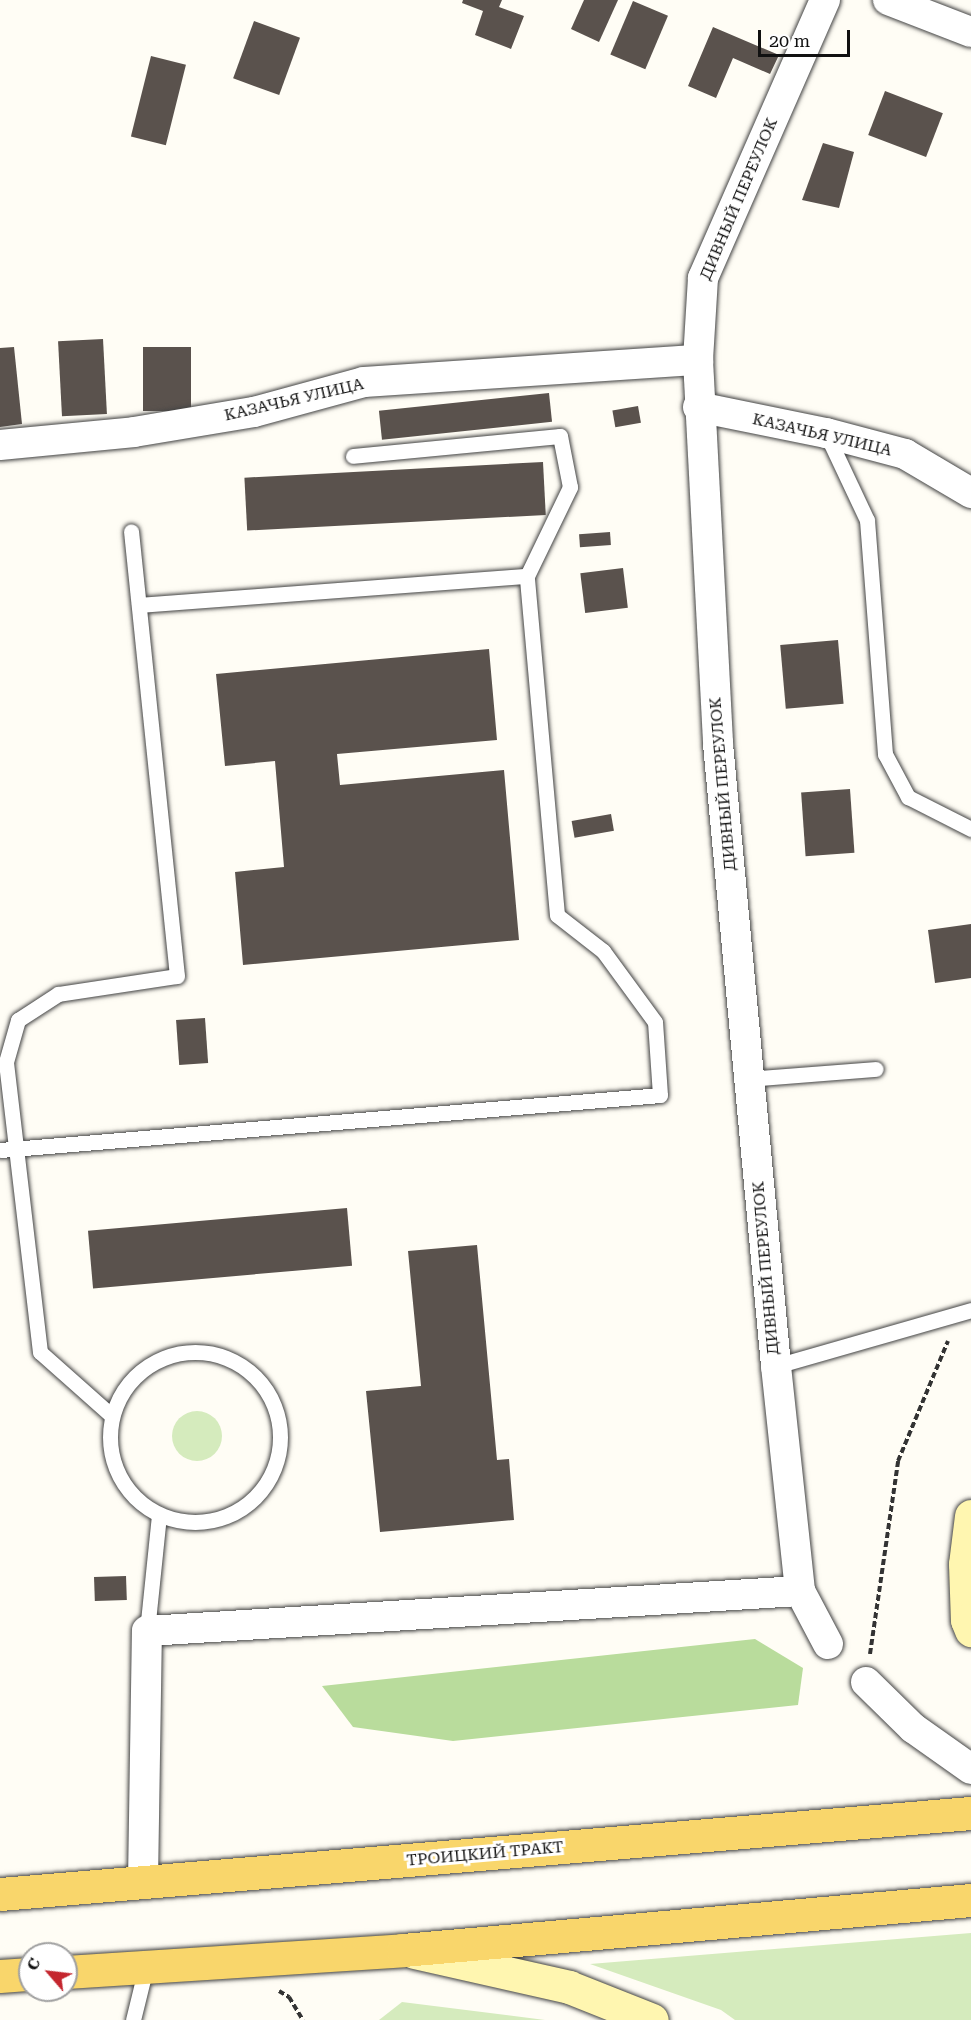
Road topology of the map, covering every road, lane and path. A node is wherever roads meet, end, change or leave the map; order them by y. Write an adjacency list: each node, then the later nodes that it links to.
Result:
1 (825, 0): 4 (street, ДИВНЫЙ ПЕРЕУЛОК)
2 (888, 0): 3 (street)
3 (971, 32)
4 (698, 360): 5 (street, ДИВНЫЙ ПЕРЕУЛОК); 7 (street, КАЗАЧЬЯ УЛИЦА)
5 (699, 407): 6 (street, КАЗАЧЬЯ УЛИЦА); 15 (street, ДИВНЫЙ ПЕРЕУЛОК)
6 (826, 433): 9 (street, КАЗАЧЬЯ УЛИЦА); 13 (lane)
7 (0, 445)
8 (353, 456): 11 (lane)
9 (971, 493)
10 (131, 531): 12 (lane)
11 (527, 576): 12 (lane); 16 (lane)
12 (139, 605): 16 (lane)
13 (971, 829)
14 (876, 1069): 15 (lane)
15 (748, 1079): 19 (street, ДИВНЫЙ ПЕРЕУЛОК)
16 (17, 1148): 17 (lane); 20 (lane)
17 (0, 1150)
18 (965, 1312): 19 (lane); 27 (path)
19 (776, 1366): 23 (street, ДИВНЫЙ ПЕРЕУЛОК)
20 (112, 1416): 21 (lane); 21 (lane)
21 (159, 1515): 25 (lane)
22 (971, 1516): 24 (main road)
23 (800, 1591): 25 (street); 26 (street)
24 (971, 1630)
25 (147, 1631): 30 (street)
26 (828, 1644)
27 (866, 1682): 28 (street)
28 (971, 1769)
29 (971, 1813): 30 (main road, ТРОИЦКИЙ ТРАКТ)
30 (143, 1882): 31 (main road, ТРОИЦКИЙ ТРАКТ)
31 (0, 1894)
32 (971, 1900): 33 (main road)
33 (403, 1950): 34 (main road); 39 (main road)
34 (146, 1967): 35 (main road); 38 (lane)
35 (78, 1971)
36 (18, 1975): 37 (main road)
37 (0, 1976)
38 (133, 2020)
39 (652, 2020)

